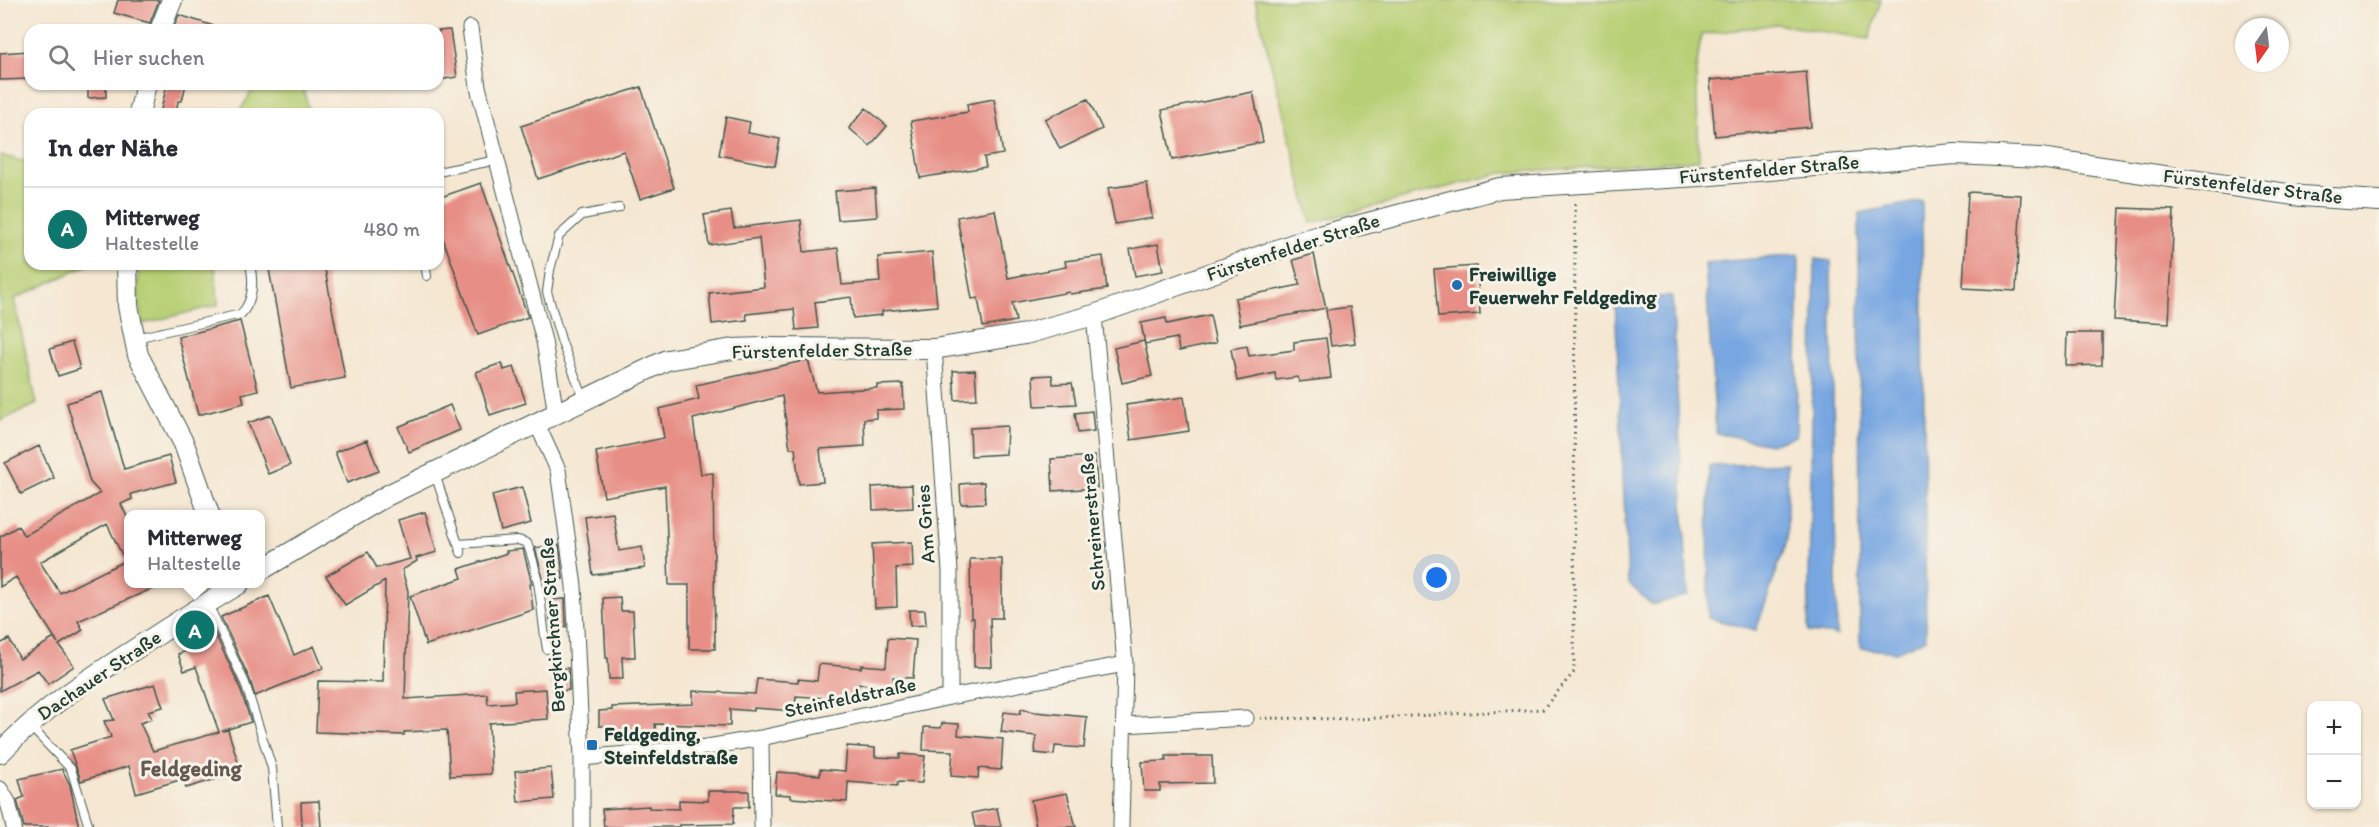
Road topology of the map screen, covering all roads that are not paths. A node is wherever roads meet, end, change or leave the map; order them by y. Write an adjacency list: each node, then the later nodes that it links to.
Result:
1 (172, 0): 2 (street)
2 (162, 24)
3 (470, 28): 6 (street)
4 (145, 90): 5 (street)
5 (140, 108)
6 (497, 160): 7 (lane); 18 (street)
7 (444, 171)
8 (2379, 201): 14 (street, Fürstenfelder Straße)
9 (619, 208): 17 (lane)
10 (128, 270): 15 (street)
11 (251, 270): 15 (lane)
12 (426, 270): 13 (lane)
13 (427, 276)
14 (1094, 315): 16 (street, Fürstenfelder Straße); 28 (street, Schreinerstraße)
15 (135, 339): 21 (street)
16 (934, 349): 17 (street, Fürstenfelder Straße); 29 (street, Am Gries)
17 (584, 400): 18 (street, Fürstenfelder Straße)
18 (556, 414): 19 (street, Fürstenfelder Straße)
19 (537, 424): 20 (street, Fürstenfelder Straße); 35 (street, Bergkirchner Straße)
20 (435, 472): 22 (lane); 24 (street, Fürstenfelder Straße)
21 (208, 510)
22 (458, 544): 23 (lane); 27 (lane)
23 (461, 553)
24 (265, 568)
25 (230, 588): 26 (street, Dachauer Straße)
26 (208, 602): 31 (street, Dachauer Straße); 39 (lane)
27 (546, 649)
28 (1125, 664): 29 (street, Steinfeldstraße); 32 (street, Schreinerstraße)
29 (950, 697): 33 (street, Steinfeldstraße)
30 (1246, 718): 32 (street)
31 (28, 724): 34 (street, Dachauer Straße); 38 (lane)
32 (1124, 725): 42 (street, Schreinerstraße)
33 (761, 738): 35 (street, Steinfeldstraße); 41 (street)
34 (0, 753)
35 (582, 758): 40 (street, Bergkirchner Straße)
36 (0, 789): 37 (street)
37 (14, 827)
38 (89, 827)
39 (277, 827)
40 (582, 827)
41 (762, 827)
42 (1121, 827)

